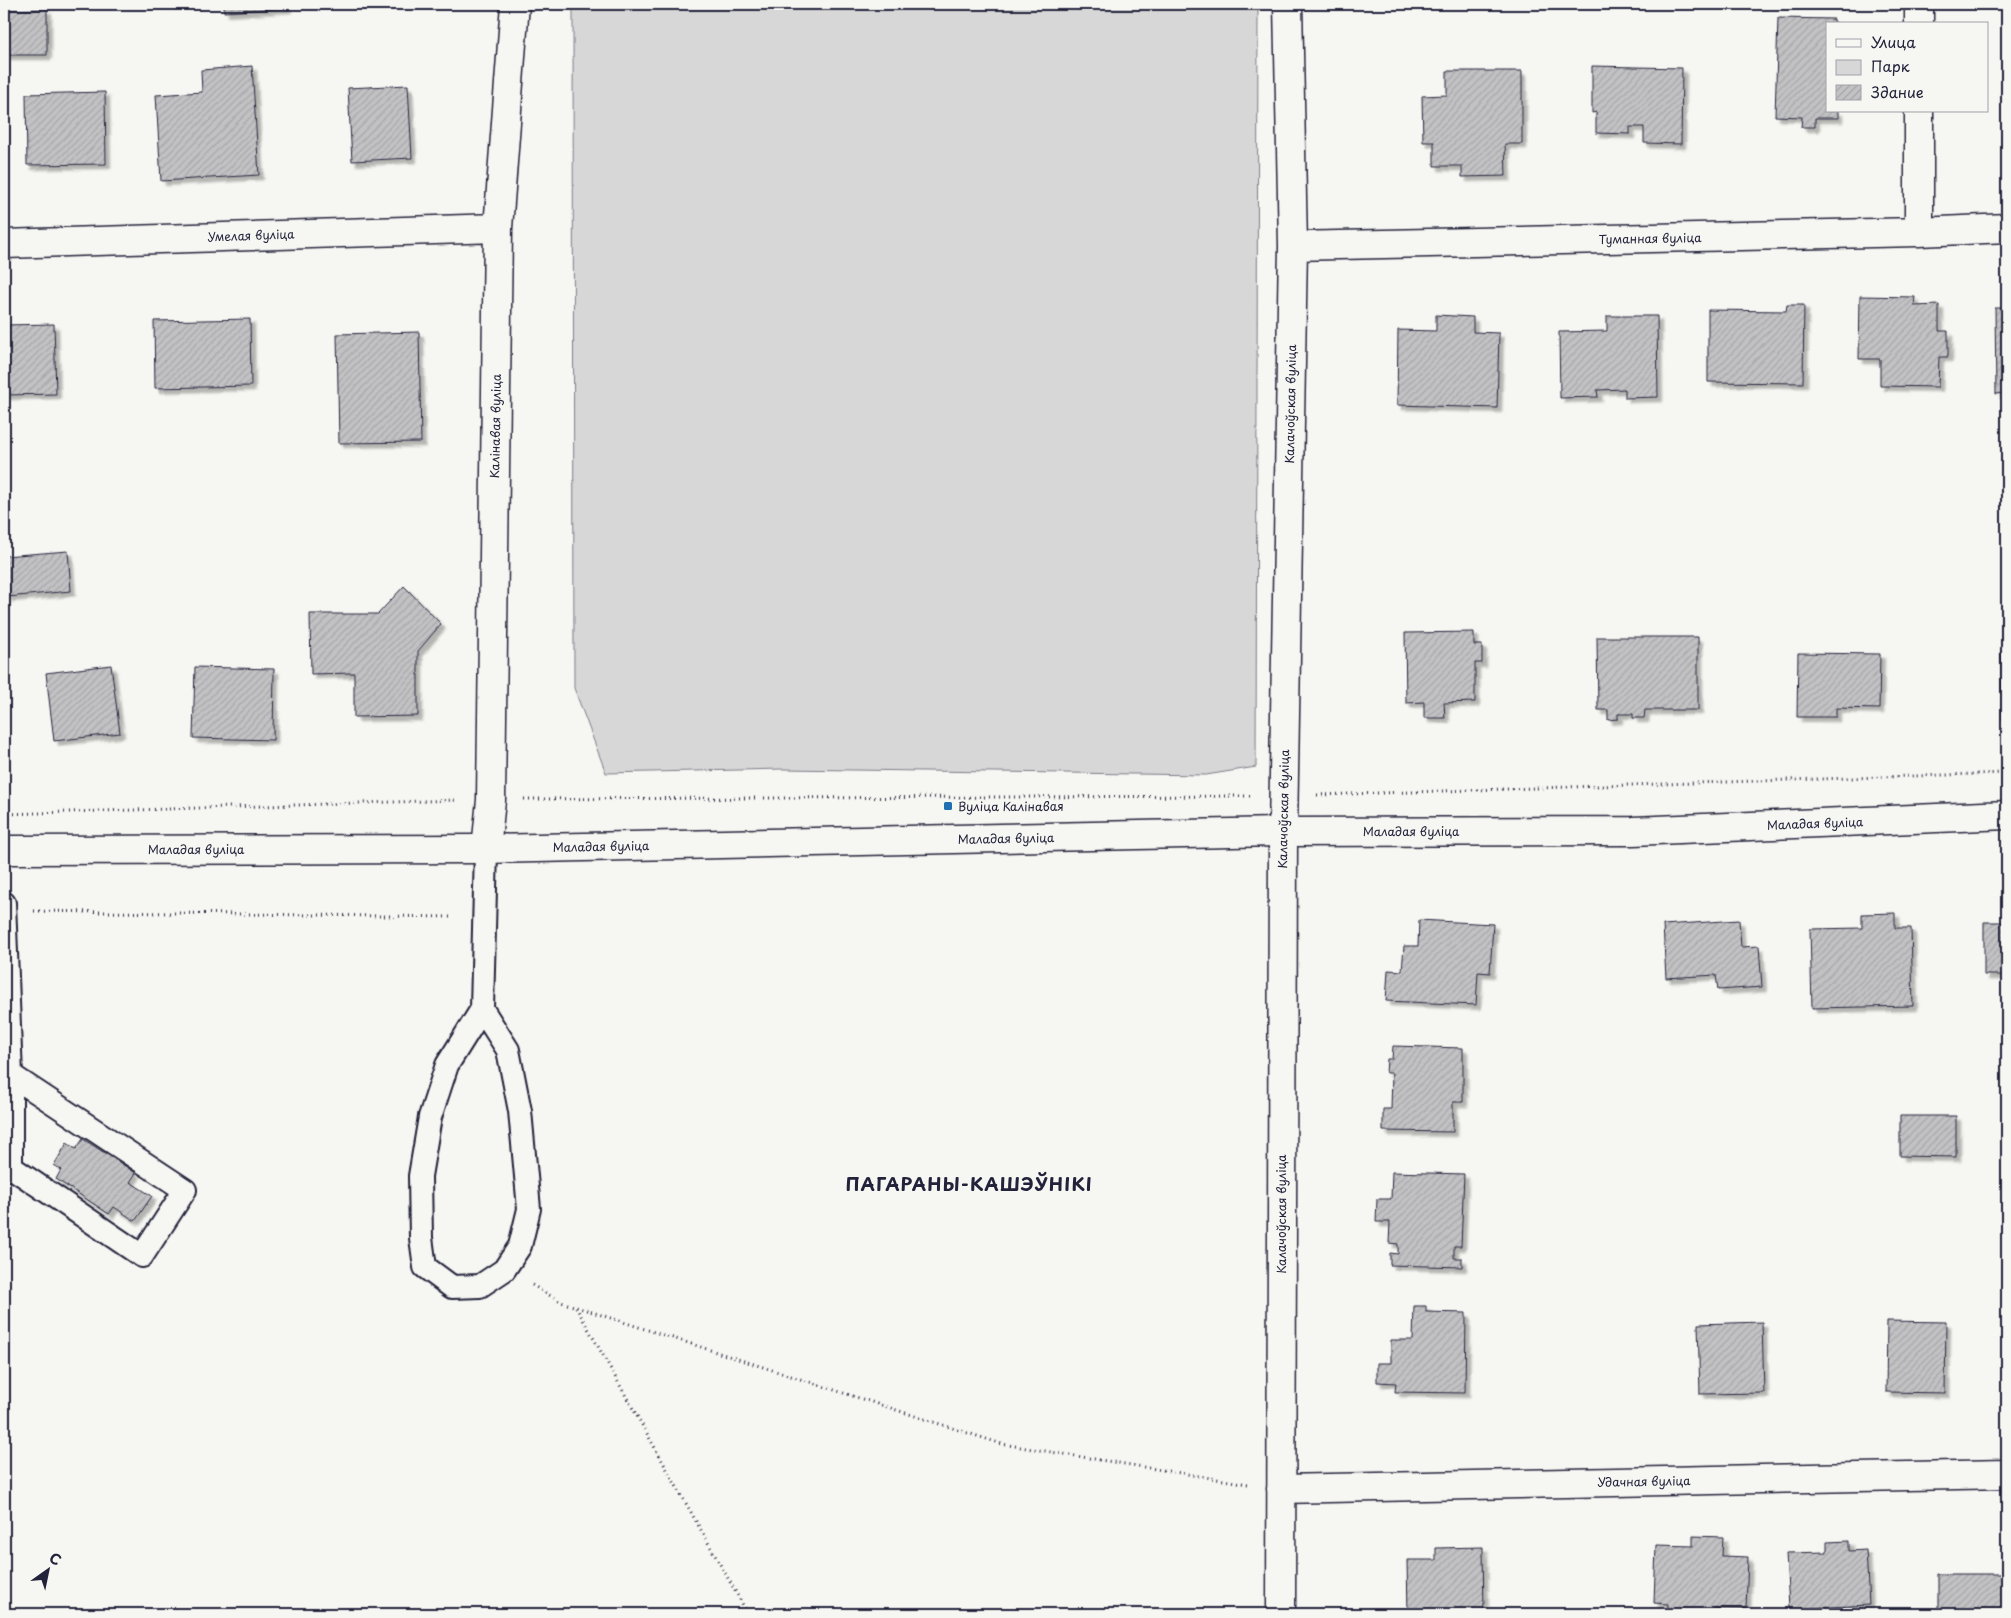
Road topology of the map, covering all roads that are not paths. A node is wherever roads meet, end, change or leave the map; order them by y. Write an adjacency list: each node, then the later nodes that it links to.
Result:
1 (515, 4): 6 (street, Калінавая вуліца)
2 (1288, 4): 10 (street, Калачоўская вуліца)
3 (1918, 4): 4 (street)
4 (1919, 22)
5 (1919, 112): 8 (street)
6 (498, 228): 9 (street, Умелая вуліца); 13 (street, Калінавая вуліца)
7 (2007, 228): 8 (street, Туманная вуліца)
8 (1919, 232): 10 (street, Туманная вуліца)
9 (4, 244)
10 (1293, 246): 12 (street, Калачоўская вуліца)
11 (2007, 815): 12 (street, Маладая вуліца)
12 (1283, 832): 13 (street, Маладая вуліца); 20 (street, Калачоўская вуліца)
13 (486, 849): 14 (street, Маладая вуліца); 17 (lane)
14 (4, 850)
15 (4, 903): 16 (lane)
16 (4, 913): 18 (lane)
17 (482, 1009): 17 (lane)
18 (11, 1075): 18 (lane)
19 (2007, 1474): 20 (street, Удачная вуліца)
20 (1280, 1489): 21 (street, Калачоўская вуліца)
21 (1281, 1614)

